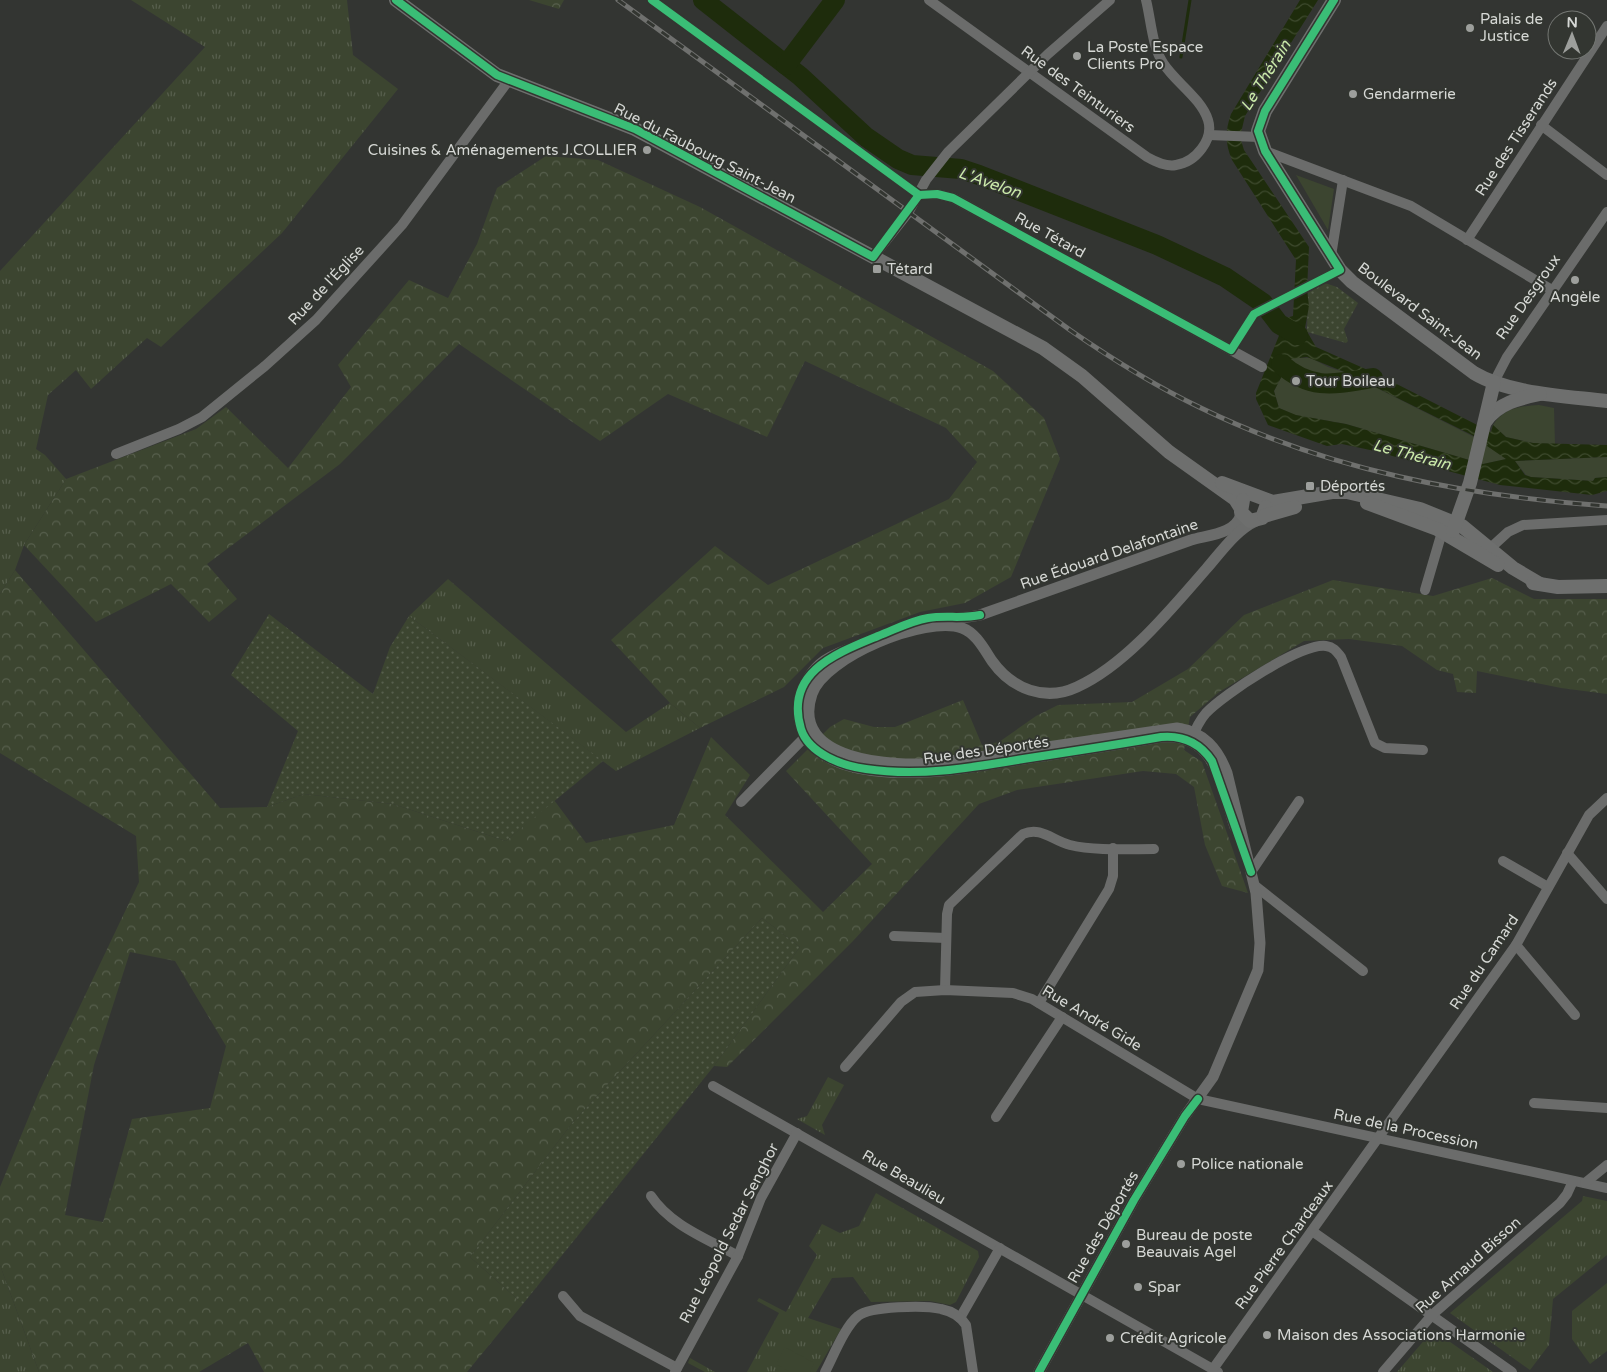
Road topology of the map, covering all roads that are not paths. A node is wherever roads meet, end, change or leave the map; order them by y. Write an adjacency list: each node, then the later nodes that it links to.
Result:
1 (396, 0): 8 (main road, Rue du Faubourg Saint-Jean)
2 (929, 0): 7 (street, Rue des Teinturiers)
3 (1110, 0): 7 (street)
4 (1146, 0): 10 (street)
5 (1334, 0): 11 (main road)
6 (1607, 26): 9 (street, Rue des Tisserands)
7 (1029, 72): 10 (street, Rue des Teinturiers); 15 (street)
8 (508, 80): 19 (main road, Rue du Faubourg Saint-Jean); 26 (street, Rue de l'Église)
9 (1541, 125): 13 (street); 17 (street, Rue des Tisserands)
10 (1209, 135): 11 (street)
11 (1259, 137): 12 (main road, Boulevard Saint-Jean)
12 (1265, 151): 14 (street); 18 (main road, Boulevard Saint-Jean)
13 (1607, 175)
14 (1343, 180): 17 (street); 18 (street)
15 (919, 195): 19 (street); 21 (street, Rue Tétard)
16 (1607, 212): 20 (street, Rue Desgroux)
17 (1467, 240): 20 (street)
18 (1331, 256): 22 (main road, Boulevard Saint-Jean)
19 (874, 257): 27 (main road, Rue du Faubourg Saint-Jean)
20 (1552, 290): 22 (street, Rue Desgroux)
21 (1262, 367)
22 (1494, 382): 23 (main road, Boulevard Saint-Jean); 25 (main road, Rue Desgroux)
23 (1548, 393): 24 (main road, Boulevard Saint-Jean); 25 (main road)
24 (1607, 401)
25 (1484, 422): 32 (main road, Rue Desgroux)
26 (116, 454)
27 (1192, 469): 28 (main road, Rue du Faubourg Saint-Jean); 29 (main road, Rue du Faubourg Saint-Jean)
28 (1257, 496): 29 (main road); 30 (main road); 32 (main road)
29 (1241, 511): 30 (main road); 34 (street, Rue Édouard Delafontaine)
30 (1260, 518): 33 (main road); 36 (street)
31 (1607, 520): 35 (street)
32 (1456, 522): 33 (main road, Rue Desgroux); 35 (main road)
33 (1447, 534): 35 (main road); 38 (street)
34 (1208, 536): 36 (street); 39 (street, Rue Édouard Delafontaine)
35 (1486, 552): 37 (main road)
36 (1219, 554): 40 (street)
37 (1607, 586)
38 (1425, 590)
39 (980, 615): 40 (street); 42 (street)
40 (971, 633): 41 (street, Rue des Déportés)
41 (1192, 736): 42 (street, Rue des Déportés); 43 (street); 51 (street, Rue des Déportés)
42 (805, 737): 46 (street)
43 (1423, 750)
44 (1607, 798): 49 (street, Rue du Camard)
45 (1299, 801): 51 (street)
46 (741, 802)
47 (1113, 848): 48 (street); 56 (street); 60 (street)
48 (1154, 850)
49 (1567, 854): 53 (street, Rue du Camard); 54 (street)
50 (1503, 861): 53 (street)
51 (1251, 872): 52 (street, Rue des Déportés)
52 (1254, 885): 58 (street); 65 (street, Rue des Déportés)
53 (1548, 887): 57 (street, Rue du Camard)
54 (1605, 893)
55 (894, 936): 56 (street)
56 (946, 938): 59 (street)
57 (1516, 945): 61 (street); 70 (street, Rue du Camard)
58 (1363, 971)
59 (945, 990): 60 (street, Rue André Gide); 63 (street, Rue André Gide)
60 (1039, 1003): 62 (street, Rue André Gide)
61 (1575, 1015)
62 (1062, 1017): 65 (street, Rue André Gide); 68 (street)
63 (845, 1067)
64 (713, 1086): 69 (street, Rue Beaulieu)
65 (1198, 1099): 70 (street, Rue de la Procession); 79 (street, Rue des Déportés)
66 (1534, 1103): 67 (street)
67 (1607, 1108)
68 (996, 1117)
69 (797, 1134): 77 (street, Rue Beaulieu); 78 (street, Rue Léopold Sedar Senghor)
70 (1379, 1138): 72 (street, Rue de la Procession); 76 (street, Rue Pierre Chardeaux)
71 (1607, 1165): 73 (street)
72 (1573, 1181): 73 (street, Rue de la Procession); 81 (street, Rue Arnaud Bisson)
73 (1585, 1183): 74 (street, Rue de la Procession)
74 (1607, 1188)
75 (651, 1196): 78 (street)
76 (1312, 1231): 81 (street); 84 (street, Rue Pierre Chardeaux)
77 (1000, 1248): 79 (street, Rue Beaulieu); 82 (street)
78 (738, 1256): 83 (street, Rue Léopold Sedar Senghor)
79 (1081, 1294): 84 (street, Rue Beaulieu); 87 (street, Rue des Déportés)
80 (563, 1296): 83 (street)
81 (1432, 1315): 88 (street, Rue Arnaud Bisson); 89 (street)
82 (960, 1318): 85 (street); 86 (street)
83 (676, 1370)
84 (1216, 1371)
85 (825, 1372)
86 (973, 1372)
87 (1038, 1372)
88 (1383, 1372)
89 (1512, 1372)

